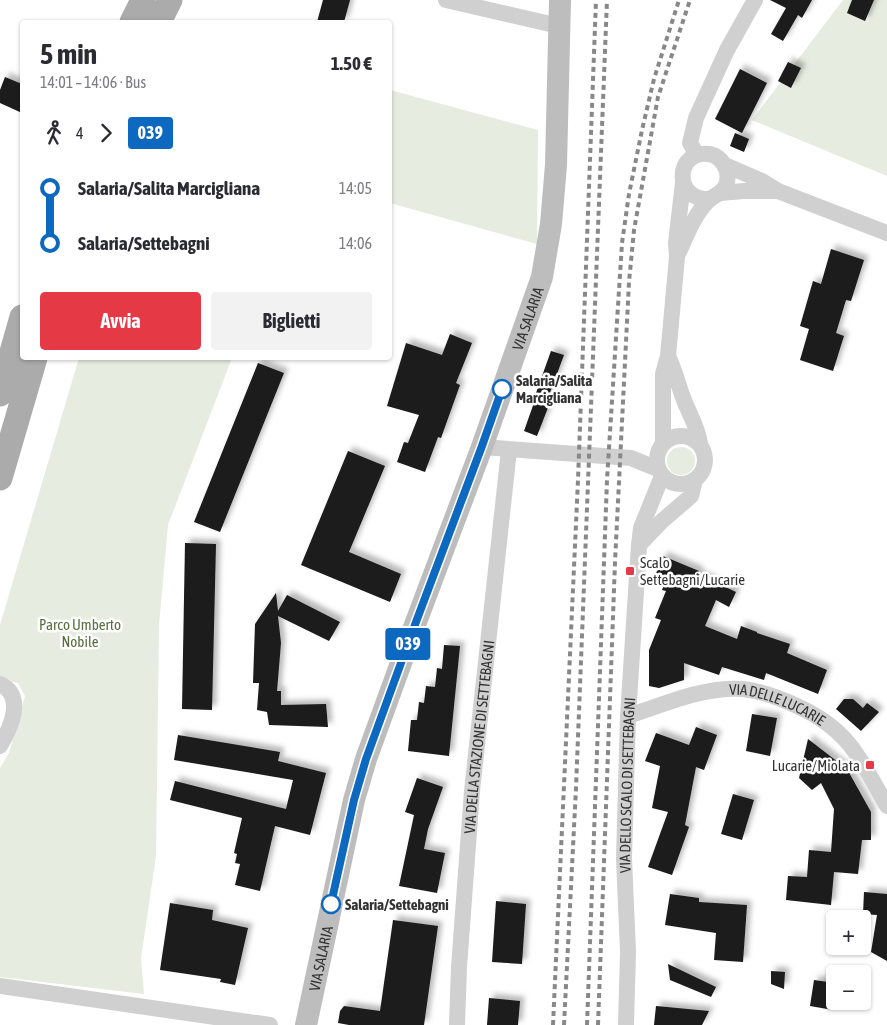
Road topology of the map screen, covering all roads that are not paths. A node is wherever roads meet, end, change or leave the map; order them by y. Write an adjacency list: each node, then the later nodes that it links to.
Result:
1 (143, 0): 6 (main road)
2 (170, 0): 7 (main road)
3 (446, 0): 8 (street)
4 (560, 0): 8 (street, VIA SALARIA)
5 (755, 0): 9 (street)
6 (133, 20)
7 (160, 20)
8 (560, 26): 21 (street, VIA SALARIA)
9 (697, 155): 10 (street); 11 (street)
10 (725, 165): 12 (street); 13 (street)
11 (683, 183): 13 (street); 15 (street)
12 (778, 191): 13 (street); 14 (street)
13 (716, 196): 15 (street)
14 (887, 233)
15 (677, 257): 17 (street)
16 (20, 324): 19 (main road)
17 (668, 356): 20 (street); 22 (street)
18 (34, 360): 26 (main road)
19 (0, 394)
20 (700, 444): 22 (street); 27 (street)
21 (482, 446): 23 (street); 35 (street, VIA SALARIA)
22 (661, 446): 24 (street); 25 (street)
23 (508, 450): 24 (street); 36 (street, VIA DELLA STAZIONE DI SETTEBAGNI)
24 (631, 458): 25 (street)
25 (660, 472): 27 (street); 28 (street, VIA DELLO SCALO DI SETTEBAGNI)
26 (0, 478)
27 (695, 480): 28 (street)
28 (639, 545): 30 (street, VIA DELLO SCALO DI SETTEBAGNI)
29 (0, 684): 31 (street)
30 (628, 716): 32 (street, VIA DELLE LUCARIE); 37 (street, VIA DELLO SCALO DI SETTEBAGNI)
31 (0, 746)
32 (887, 806)
33 (0, 986): 34 (street)
34 (270, 1025)
35 (306, 1025)
36 (457, 1025)
37 (626, 1025)

